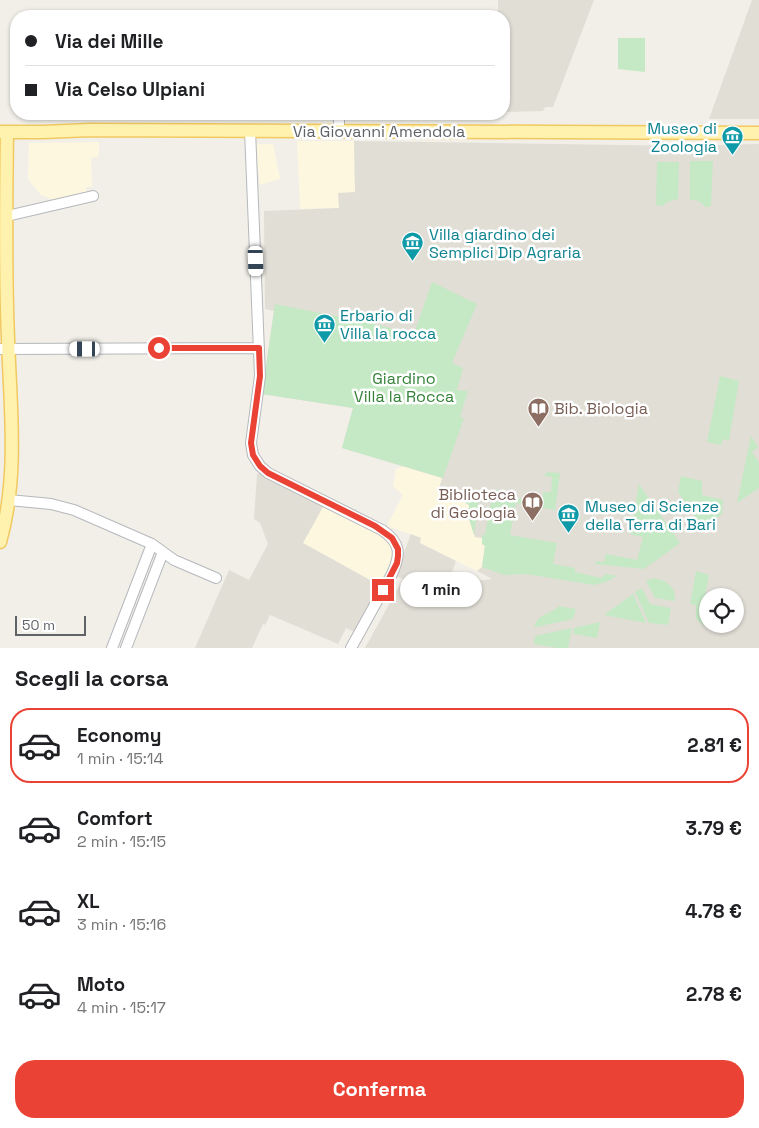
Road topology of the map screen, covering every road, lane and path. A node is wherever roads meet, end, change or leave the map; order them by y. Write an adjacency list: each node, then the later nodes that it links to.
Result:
1 (339, 120): 4 (street)
2 (250, 130): 3 (main road, Via Giovanni Amendola); 4 (main road, Via Giovanni Amendola); 9 (street)
3 (4, 132): 7 (main road)
4 (339, 132): 5 (main road, Via Giovanni Amendola)
5 (759, 133)
6 (93, 196): 7 (street)
7 (7, 216): 8 (main road)
8 (3, 243): 10 (main road)
9 (259, 348): 10 (street); 18 (street)
10 (4, 349): 11 (main road)
11 (9, 500): 12 (main road); 13 (street)
12 (0, 542)
13 (152, 544): 14 (street); 16 (street)
14 (163, 552): 15 (street); 17 (street)
15 (216, 578)
16 (112, 648)
17 (126, 648)
18 (351, 648)

